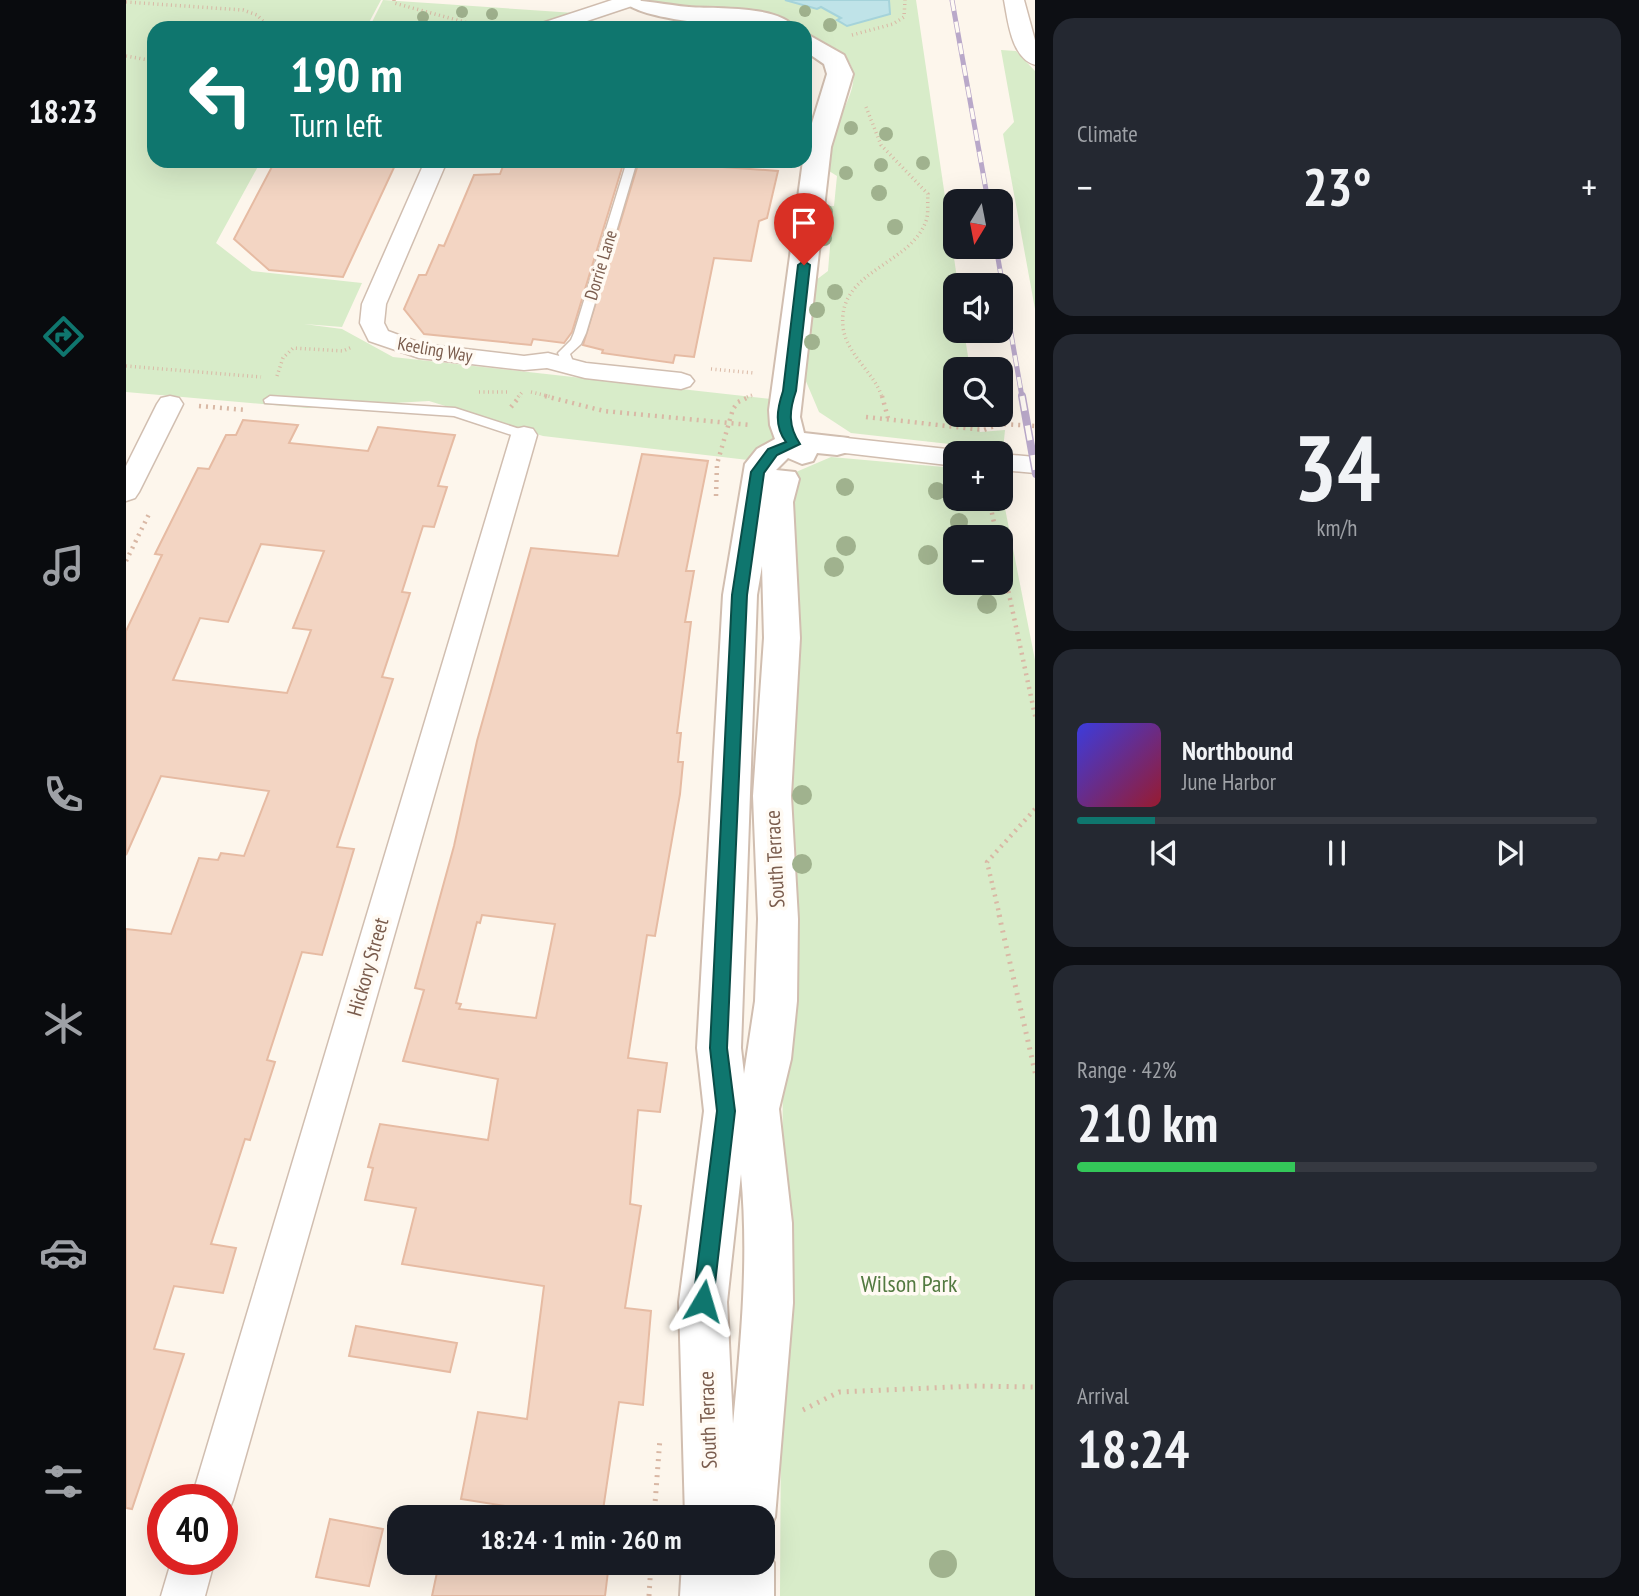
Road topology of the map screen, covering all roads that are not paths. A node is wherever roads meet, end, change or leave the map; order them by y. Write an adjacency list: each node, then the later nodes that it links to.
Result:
1 (633, 0): 3 (street); 4 (street)
2 (1014, 0): 6 (street)
3 (568, 21)
4 (766, 21)
5 (812, 45): 14 (street)
6 (1035, 59)
7 (433, 168): 9 (street, Keeling Way)
8 (630, 168): 9 (lane, Dorrie Lane)
9 (568, 364): 10 (street, Keeling Way)
10 (681, 381)
11 (270, 400): 13 (lane)
12 (170, 404): 18 (street)
13 (524, 435): 19 (street, Hickory Street)
14 (808, 440): 15 (street); 20 (street, South Terrace); 21 (street, South Terrace)
15 (943, 456)
16 (1013, 463): 17 (street)
17 (1035, 465)
18 (126, 492)
19 (217, 1484)
20 (711, 1505)
21 (752, 1505)
22 (189, 1575): 25 (street)
23 (708, 1575): 26 (street)
24 (748, 1575): 27 (street)
25 (183, 1596)
26 (707, 1596)
27 (747, 1596)

